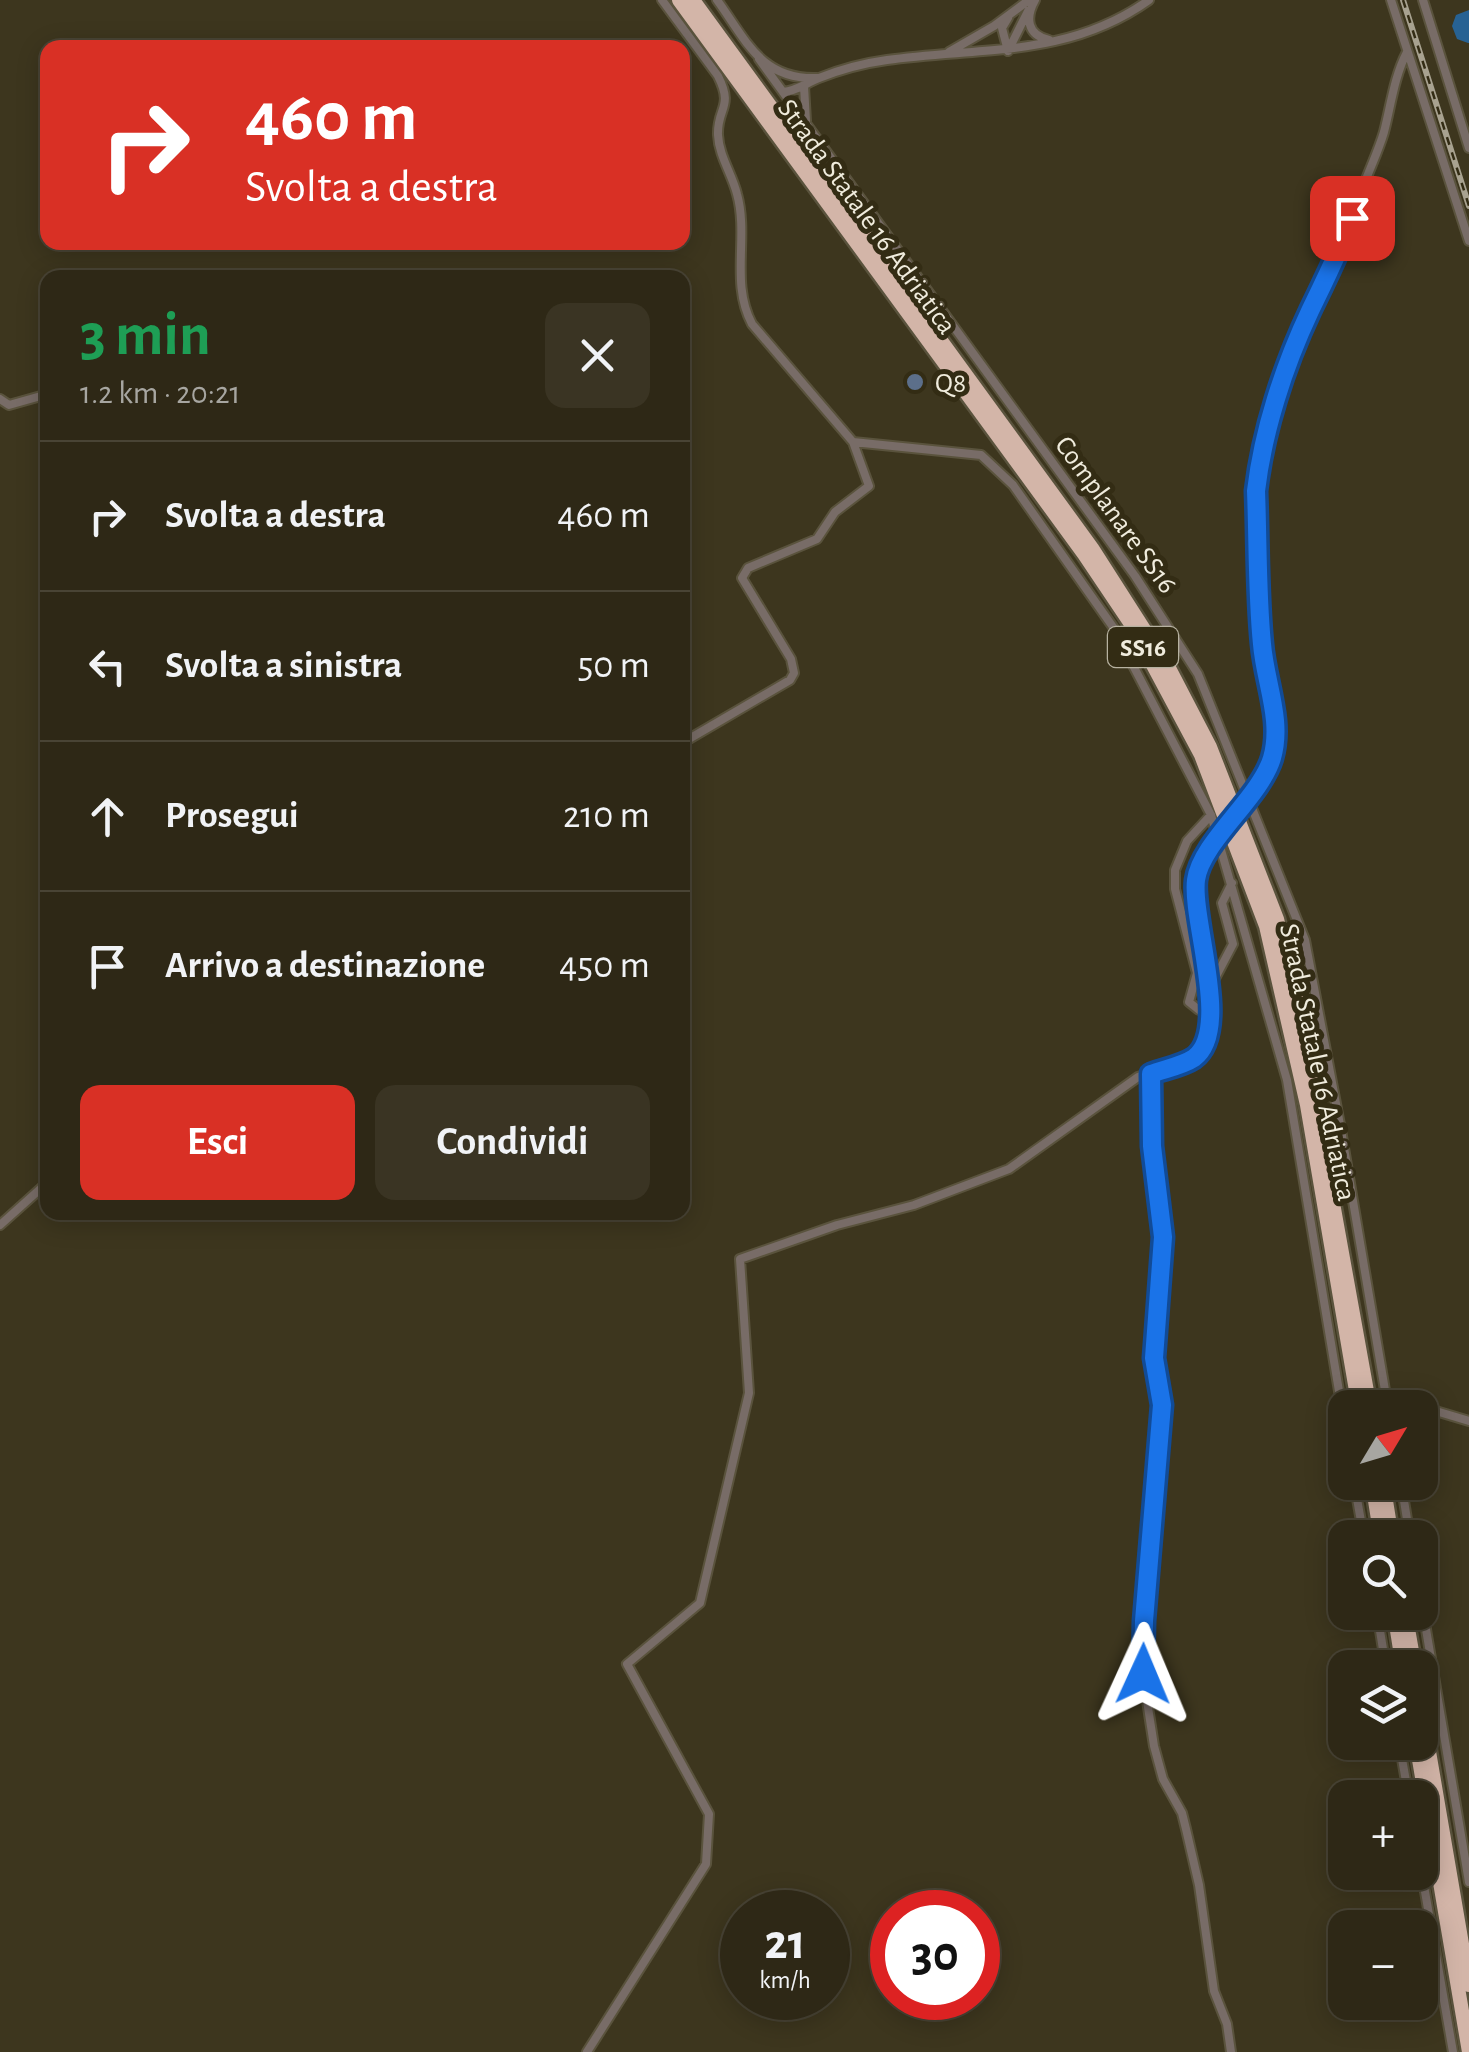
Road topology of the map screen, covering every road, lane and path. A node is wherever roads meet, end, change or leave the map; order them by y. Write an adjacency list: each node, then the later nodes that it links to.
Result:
1 (662, 0): 22 (street)
2 (679, 0): 31 (highway, Strada Statale 16 Adriatica / SS16)
3 (693, 0): 32 (highway, Strada Statale 16 Adriatica / SS16)
4 (717, 0): 14 (street, Complanare SS16)
5 (1149, 0): 10 (street)
6 (1390, 0): 12 (street)
7 (1423, 0): 18 (street)
8 (1032, 2): 9 (street); 10 (street); 11 (street)
9 (1015, 12): 11 (street); 13 (street)
10 (1058, 40): 11 (street)
11 (1008, 51): 13 (street)
12 (1407, 52): 19 (street); 26 (street, bridge)
13 (943, 55): 15 (street)
14 (759, 59): 15 (street); 16 (street, Complanare SS16)
15 (803, 82): 16 (street); 17 (street)
16 (784, 92): 17 (street, Complanare SS16)
17 (806, 124): 33 (street, Complanare SS16)
18 (1469, 148)
19 (1469, 240)
20 (40, 396): 21 (street)
21 (0, 399)
22 (853, 442): 23 (street); 24 (street)
23 (690, 737)
24 (1211, 815): 25 (street); 26 (street)
25 (1232, 883): 26 (street); 30 (street)
26 (1208, 998): 27 (street)
27 (1151, 1074): 42 (street); 43 (street)
28 (40, 1189): 29 (street)
29 (0, 1225)
30 (1339, 1390)
31 (1356, 1390)
32 (1367, 1390)
33 (1386, 1390)
34 (1438, 1411): 35 (street)
35 (1469, 1421)
36 (1426, 1630): 39 (street)
37 (1419, 1760): 45 (highway)
38 (1430, 1760): 41 (highway)
39 (1469, 1882)
40 (1425, 1890): 44 (street)
41 (1469, 1985)
42 (587, 2052)
43 (1231, 2052)
44 (1452, 2052)
45 (1468, 2052)

